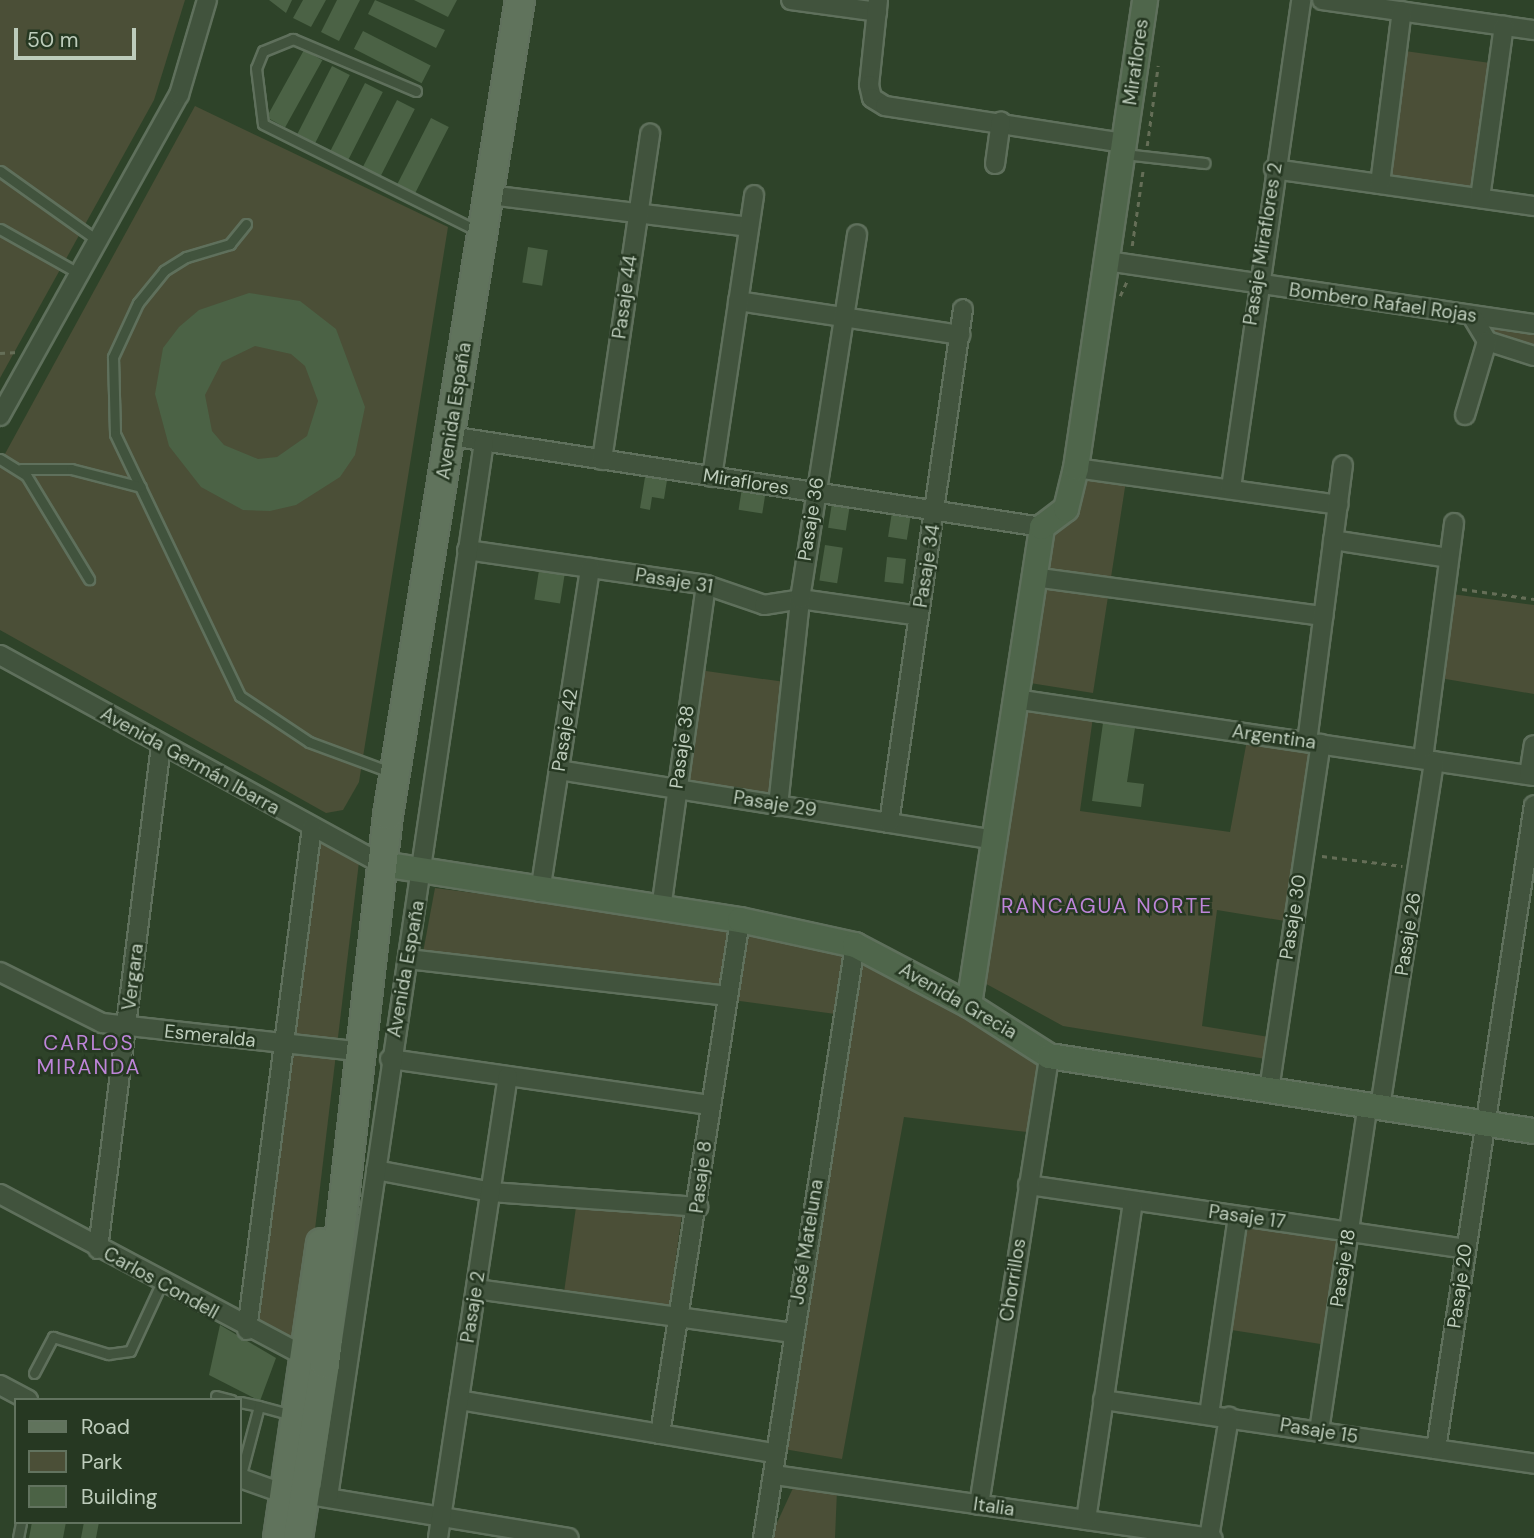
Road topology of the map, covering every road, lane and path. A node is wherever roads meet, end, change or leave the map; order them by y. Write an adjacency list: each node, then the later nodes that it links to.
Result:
1 (207, 0): 31 (street)
2 (520, 0): 21 (main road, Avenida España)
3 (791, 0): 7 (street)
4 (1145, 0): 15 (street, Miraflores)
5 (1301, 0): 18 (street, Pasaje Miraflores 2)
6 (1322, 0): 9 (street)
7 (877, 6): 13 (street)
8 (1441, 8): 9 (street); 10 (street)
9 (1402, 11): 20 (street)
10 (1504, 26): 11 (street); 23 (street)
11 (1534, 30)
12 (416, 91): 29 (lane)
13 (1001, 121): 15 (street); 17 (street)
14 (649, 134): 25 (street, Pasaje 44)
15 (1123, 148): 16 (lane); 32 (street, Miraflores)
16 (1204, 163)
17 (995, 164)
18 (1274, 169): 20 (street); 34 (street, Pasaje Miraflores 2)
19 (0, 171): 31 (lane)
20 (1380, 184): 23 (street)
21 (489, 195): 25 (street); 29 (main road, Avenida España)
22 (754, 195): 27 (street)
23 (1480, 198): 24 (street)
24 (1534, 206)
25 (637, 208): 27 (street); 48 (street, Pasaje 44)
26 (246, 224): 53 (lane)
27 (749, 227): 35 (street)
28 (0, 229): 33 (lane)
29 (482, 233): 45 (main road, Avenida España)
30 (857, 234): 38 (street, Pasaje 36)
31 (98, 241): 33 (street)
32 (1107, 261): 34 (street, Bombero Rafael Rojas); 50 (street, Miraflores)
33 (80, 274): 44 (street)
34 (1255, 284): 37 (street, Bombero Rafael Rojas); 54 (street, Pasaje Miraflores 2)
35 (738, 301): 38 (street); 52 (street)
36 (964, 309): 40 (street, Pasaje 34)
37 (1472, 316): 39 (street, Bombero Rafael Rojas); 41 (street)
38 (844, 317): 40 (street); 55 (street, Pasaje 36)
39 (1534, 324)
40 (960, 335): 57 (street, Pasaje 34)
41 (1487, 341): 42 (street, Bombero Rafael Rojas); 43 (street)
42 (1534, 356)
43 (1465, 415)
44 (0, 416)
45 (450, 436): 46 (street, Miraflores); 79 (main road, Avenida España)
46 (484, 442): 48 (street, Miraflores); 61 (street, Avenida España)
47 (0, 459): 51 (lane)
48 (602, 460): 52 (street, Miraflores)
49 (1343, 465): 56 (street, Pasaje 30)
50 (1076, 468): 54 (street); 59 (street, Miraflores)
51 (21, 469): 53 (lane); 65 (lane)
52 (712, 477): 55 (street, Miraflores)
53 (141, 487): 79 (lane)
54 (1231, 488): 56 (street)
55 (815, 492): 57 (street, Miraflores); 68 (street, Pasaje 36)
56 (1338, 505): 60 (street, Pasaje 30)
57 (935, 511): 59 (street, Miraflores); 70 (street, Pasaje 34)
58 (1454, 523): 62 (street, Pasaje 26)
59 (1042, 527): 64 (street)
60 (1333, 540): 62 (street); 71 (street, Pasaje 30)
61 (467, 550): 63 (street, Pasaje 31); 90 (street, Avenida España)
62 (1449, 558): 67 (street, Pasaje 26)
63 (590, 568): 66 (street, Pasaje 31); 78 (street, Pasaje 42)
64 (1034, 577): 71 (street); 73 (street)
65 (89, 579)
66 (706, 585): 68 (street, Pasaje 31); 81 (street, Pasaje 38)
67 (1445, 586): 69 (path); 77 (street, Pasaje 26)
68 (800, 599): 70 (street, Pasaje 31); 83 (street, Pasaje 36)
69 (1534, 599)
70 (919, 617): 84 (street, Pasaje 34)
71 (1323, 617): 74 (street, Pasaje 30)
72 (0, 655): 76 (street, Avenida Germán Ibarra)
73 (1015, 699): 74 (street, Argentina); 86 (street)
74 (1314, 743): 77 (street, Argentina); 87 (street, Pasaje 30)
75 (1534, 745): 80 (street)
76 (161, 747): 85 (street, Avenida Germán Ibarra); 99 (street, Vergara)
77 (1428, 760): 80 (street, Argentina); 89 (street, Pasaje 26)
78 (559, 769): 81 (street, Pasaje 29); 91 (street, Pasaje 42)
79 (395, 774): 88 (main road, Avenida España)
80 (1532, 775)
81 (676, 787): 83 (street, Pasaje 29); 92 (street, Pasaje 38)
82 (1534, 805): 108 (street, Pasaje 20)
83 (778, 806): 84 (street, Pasaje 29)
84 (889, 823): 86 (street, Pasaje 29)
85 (312, 827): 88 (street, Avenida Germán Ibarra); 100 (street)
86 (991, 839): 98 (street)
87 (1304, 853): 89 (path); 105 (street, Pasaje 30)
88 (382, 864): 90 (street, Avenida Grecia); 101 (main road, Avenida España); 125 (main road, Avenida España)
89 (1419, 868): 107 (street, Pasaje 26)
90 (423, 875): 91 (street, Avenida Grecia); 95 (street, Avenida España)
91 (540, 892): 92 (street, Avenida Grecia)
92 (661, 909): 93 (street, Avenida Grecia)
93 (740, 920): 94 (street, Avenida Grecia); 97 (street, Pasaje 8)
94 (855, 945): 98 (street, Avenida Grecia); 124 (street, José Mateluna)
95 (408, 959): 97 (street); 103 (street, Avenida España)
96 (0, 972): 99 (street, Esmeralda)
97 (728, 996): 106 (street, Pasaje 8)
98 (969, 1005): 102 (street, Avenida Grecia)
99 (127, 1027): 100 (street, Esmeralda); 118 (street, Vergara)
100 (285, 1044): 101 (street, Esmeralda); 123 (street)
101 (348, 1050): 125 (main road, Avenida España)
102 (1049, 1056): 105 (street, Avenida Grecia); 111 (street, Chorrillos)
103 (390, 1059): 104 (street); 110 (street, Avenida España)
104 (508, 1076): 106 (street); 112 (street, Pasaje 2)
105 (1269, 1090): 107 (street, Avenida Grecia)
106 (710, 1105): 115 (street, Pasaje 8)
107 (1374, 1106): 108 (street, Avenida Grecia); 117 (street, Pasaje 18)
108 (1484, 1123): 109 (street, Avenida Grecia); 119 (street, Pasaje 20)
109 (1534, 1131)
110 (376, 1170): 112 (street); 146 (street, Avenida España)
111 (1028, 1185): 114 (street, Pasaje 17); 147 (street, Chorrillos)
112 (491, 1192): 115 (street); 121 (street, Pasaje 2)
113 (0, 1194): 118 (street, Carlos Condell)
114 (1133, 1201): 116 (street, Pasaje 17); 132 (street)
115 (698, 1207): 122 (street, Pasaje 8)
116 (1238, 1216): 117 (street, Pasaje 17); 135 (street)
117 (1349, 1232): 119 (street, Pasaje 17); 138 (street, Pasaje 18)
118 (98, 1249): 120 (street, Carlos Condell)
119 (1465, 1249): 140 (street, Pasaje 20)
120 (161, 1284): 123 (street, Carlos Condell); 126 (lane)
121 (476, 1289): 122 (street); 131 (street, Pasaje 2)
122 (680, 1315): 124 (street); 139 (street, Pasaje 8)
123 (247, 1330): 125 (street, Carlos Condell)
124 (793, 1333): 141 (street, José Mateluna)
125 (315, 1361): 136 (main road, Avenida España); 146 (main road, Avenida España)
126 (34, 1373)
127 (0, 1385): 129 (street)
128 (216, 1396): 130 (lane)
129 (24, 1398)
130 (224, 1398)
131 (459, 1400): 139 (street); 148 (street, Pasaje 2)
132 (1103, 1400): 135 (street, Pasaje 15); 149 (street)
133 (242, 1402): 134 (lane)
134 (259, 1406): 136 (lane); 143 (lane)
135 (1209, 1415): 137 (street, Pasaje 15)
136 (297, 1416): 146 (main road, Avenida España)
137 (1229, 1417): 138 (street, Pasaje 15); 150 (street)
138 (1319, 1431): 140 (street, Pasaje 15)
139 (660, 1434): 141 (street)
140 (1436, 1449): 142 (street, Pasaje 15)
141 (774, 1453): 144 (street, José Mateluna)
142 (1534, 1464)
143 (242, 1470)
144 (774, 1475): 147 (street, Italia); 155 (street, José Mateluna)
145 (242, 1479): 146 (street)
146 (307, 1495): 148 (street); 151 (main road, Avenida España); 152 (main road, Avenida España)
147 (979, 1505): 149 (street, Italia)
148 (441, 1520): 153 (street, Pasaje 2); 154 (street)
149 (1086, 1520): 150 (street, Italia)
150 (1201, 1537)
151 (278, 1538)
152 (298, 1538)
153 (438, 1538)
154 (562, 1538)
155 (763, 1538)

